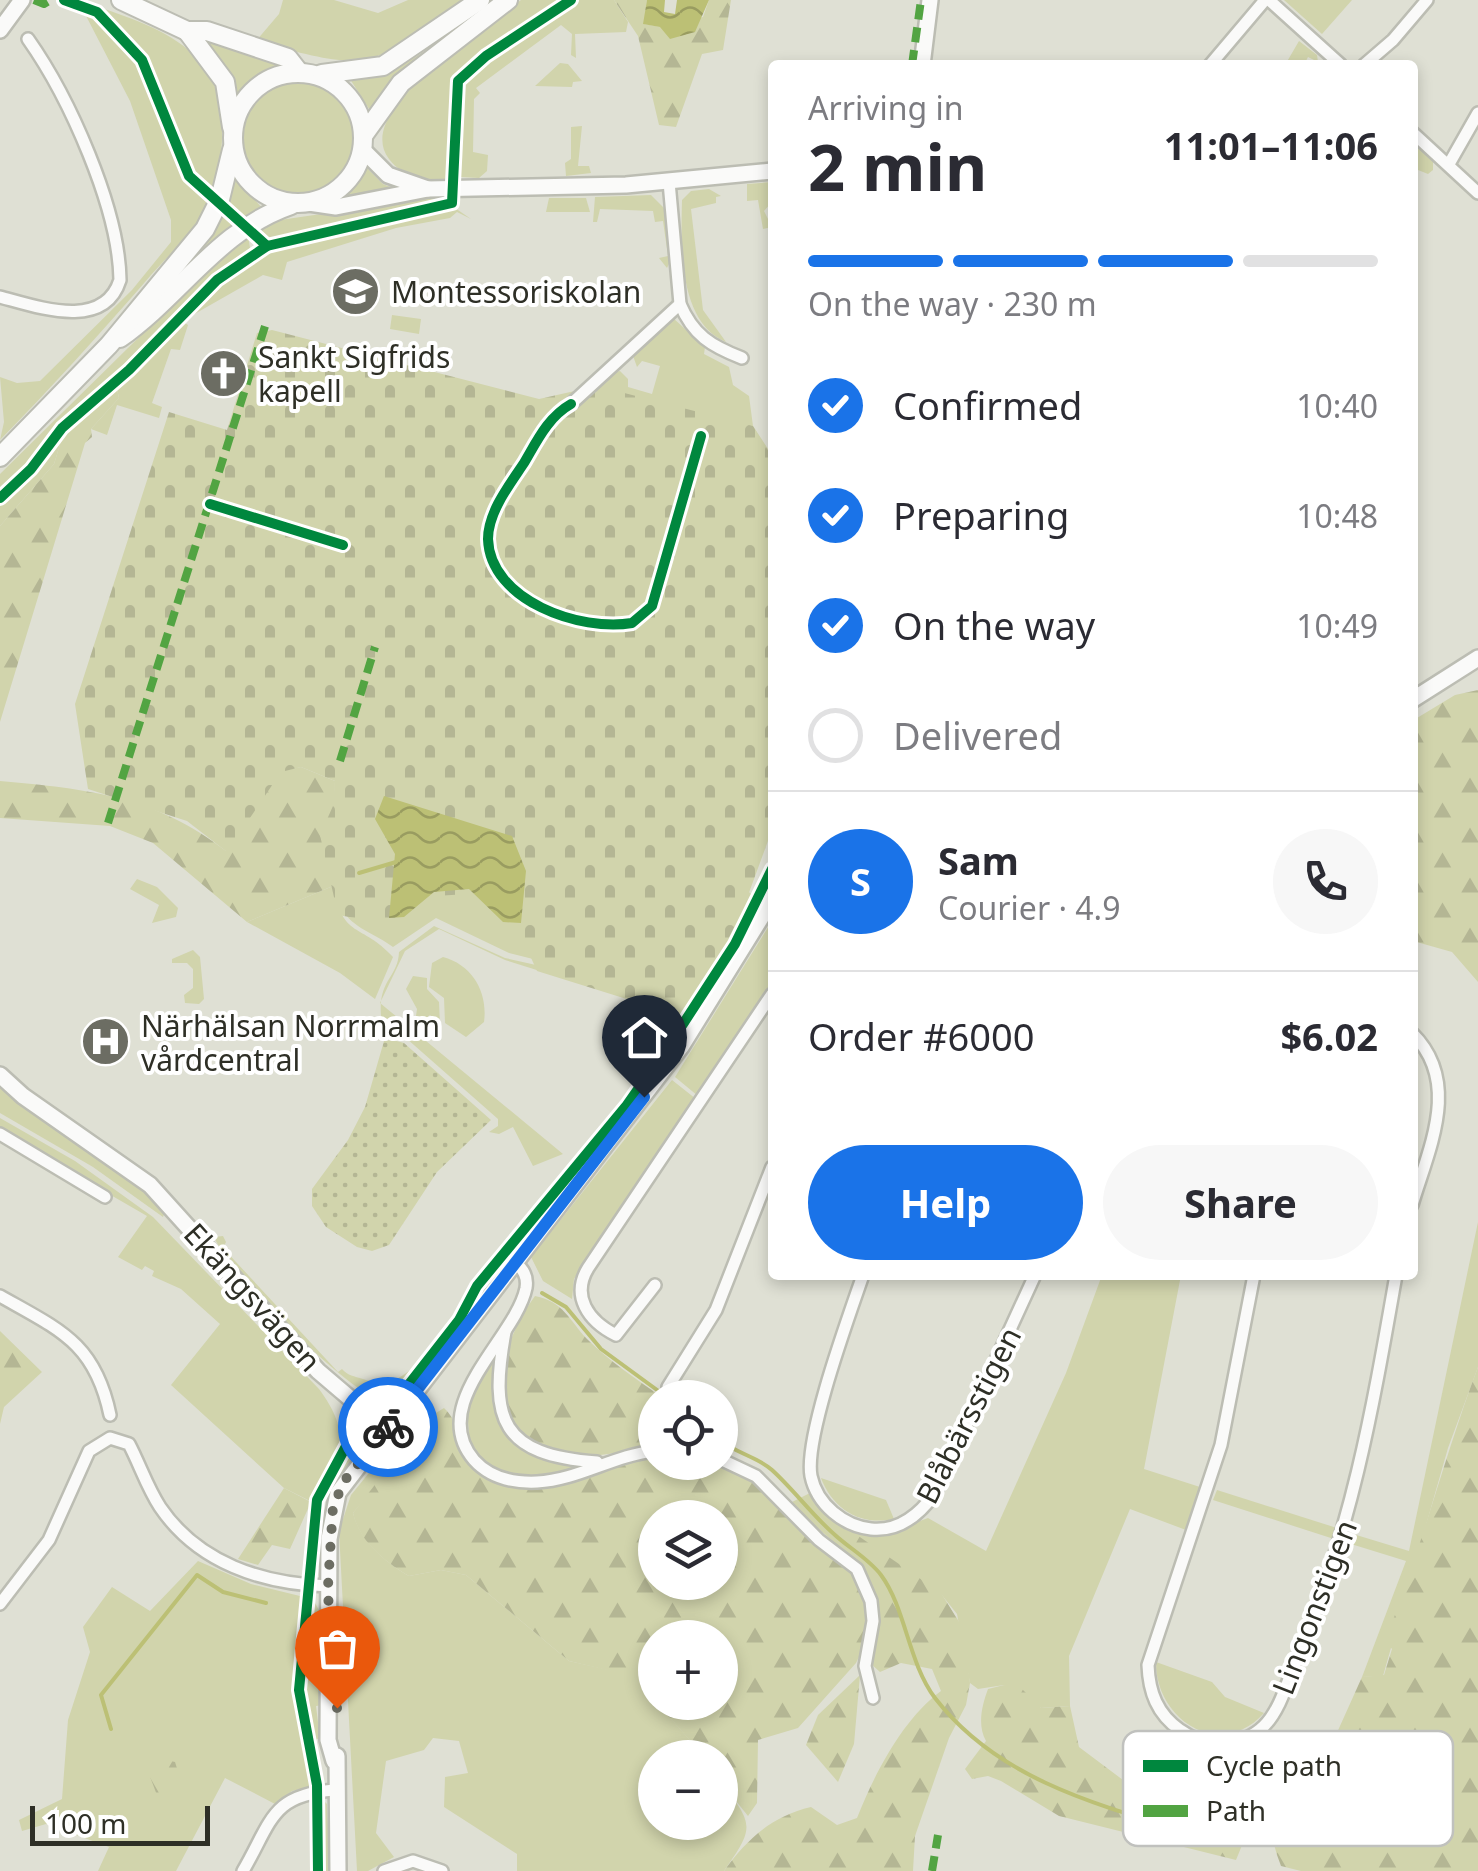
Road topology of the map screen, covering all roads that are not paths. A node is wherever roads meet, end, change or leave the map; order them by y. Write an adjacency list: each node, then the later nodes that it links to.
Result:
1 (22, 0): 8 (street)
2 (121, 0): 9 (main road)
3 (480, 0): 16 (main road)
4 (508, 0): 20 (main road)
5 (930, 0): 11 (street)
6 (1267, 0): 12 (street); 13 (street)
7 (1427, 0): 14 (street)
8 (0, 30)
9 (187, 31): 15 (main road); 18 (main road)
10 (28, 38): 28 (street)
11 (923, 60)
12 (1214, 60)
13 (1335, 60)
14 (1370, 60)
15 (299, 72): 16 (main road); 18 (main road)
16 (318, 74): 20 (main road)
17 (1478, 113): 22 (street)
18 (232, 127): 21 (main road)
19 (1418, 137): 22 (street)
20 (364, 141): 25 (street); 27 (main road)
21 (232, 150): 27 (main road); 30 (main road)
22 (1448, 164): 26 (street)
23 (768, 170): 24 (street)
24 (669, 182): 25 (street); 29 (street)
25 (428, 189): 27 (street)
26 (1478, 192)
27 (300, 204): 30 (main road)
28 (0, 297)
29 (680, 304): 31 (street); 32 (street)
30 (110, 345): 33 (main road)
31 (742, 358)
32 (571, 404)
33 (0, 457)
34 (1478, 658): 35 (street)
35 (1418, 696)
36 (768, 906): 44 (street)
37 (768, 1000): 49 (street)
38 (1418, 1039): 42 (street)
39 (0, 1074): 54 (street, Ekängsvägen)
40 (0, 1134): 43 (street)
41 (768, 1176): 52 (street)
42 (1418, 1184)
43 (104, 1197)
44 (514, 1262): 51 (street); 54 (street)
45 (862, 1280): 46 (street, Blåbärsstigen)
46 (1033, 1280)
47 (1253, 1280): 61 (street, Lingonstigen)
48 (1395, 1280): 62 (street, Lingonstigen)
49 (656, 1285)
50 (0, 1296): 53 (street)
51 (506, 1328): 56 (street); 56 (street)
52 (673, 1380)
53 (110, 1415)
54 (386, 1428): 58 (street)
55 (638, 1454): 56 (street)
56 (601, 1462)
57 (738, 1468): 60 (street)
58 (328, 1586): 59 (street); 63 (street)
59 (0, 1604)
60 (872, 1698)
61 (1181, 1731)
62 (1255, 1731)
63 (334, 1790): 64 (street); 65 (street)
64 (244, 1871)
65 (338, 1871)
66 (384, 1871): 67 (street)
67 (442, 1871)

